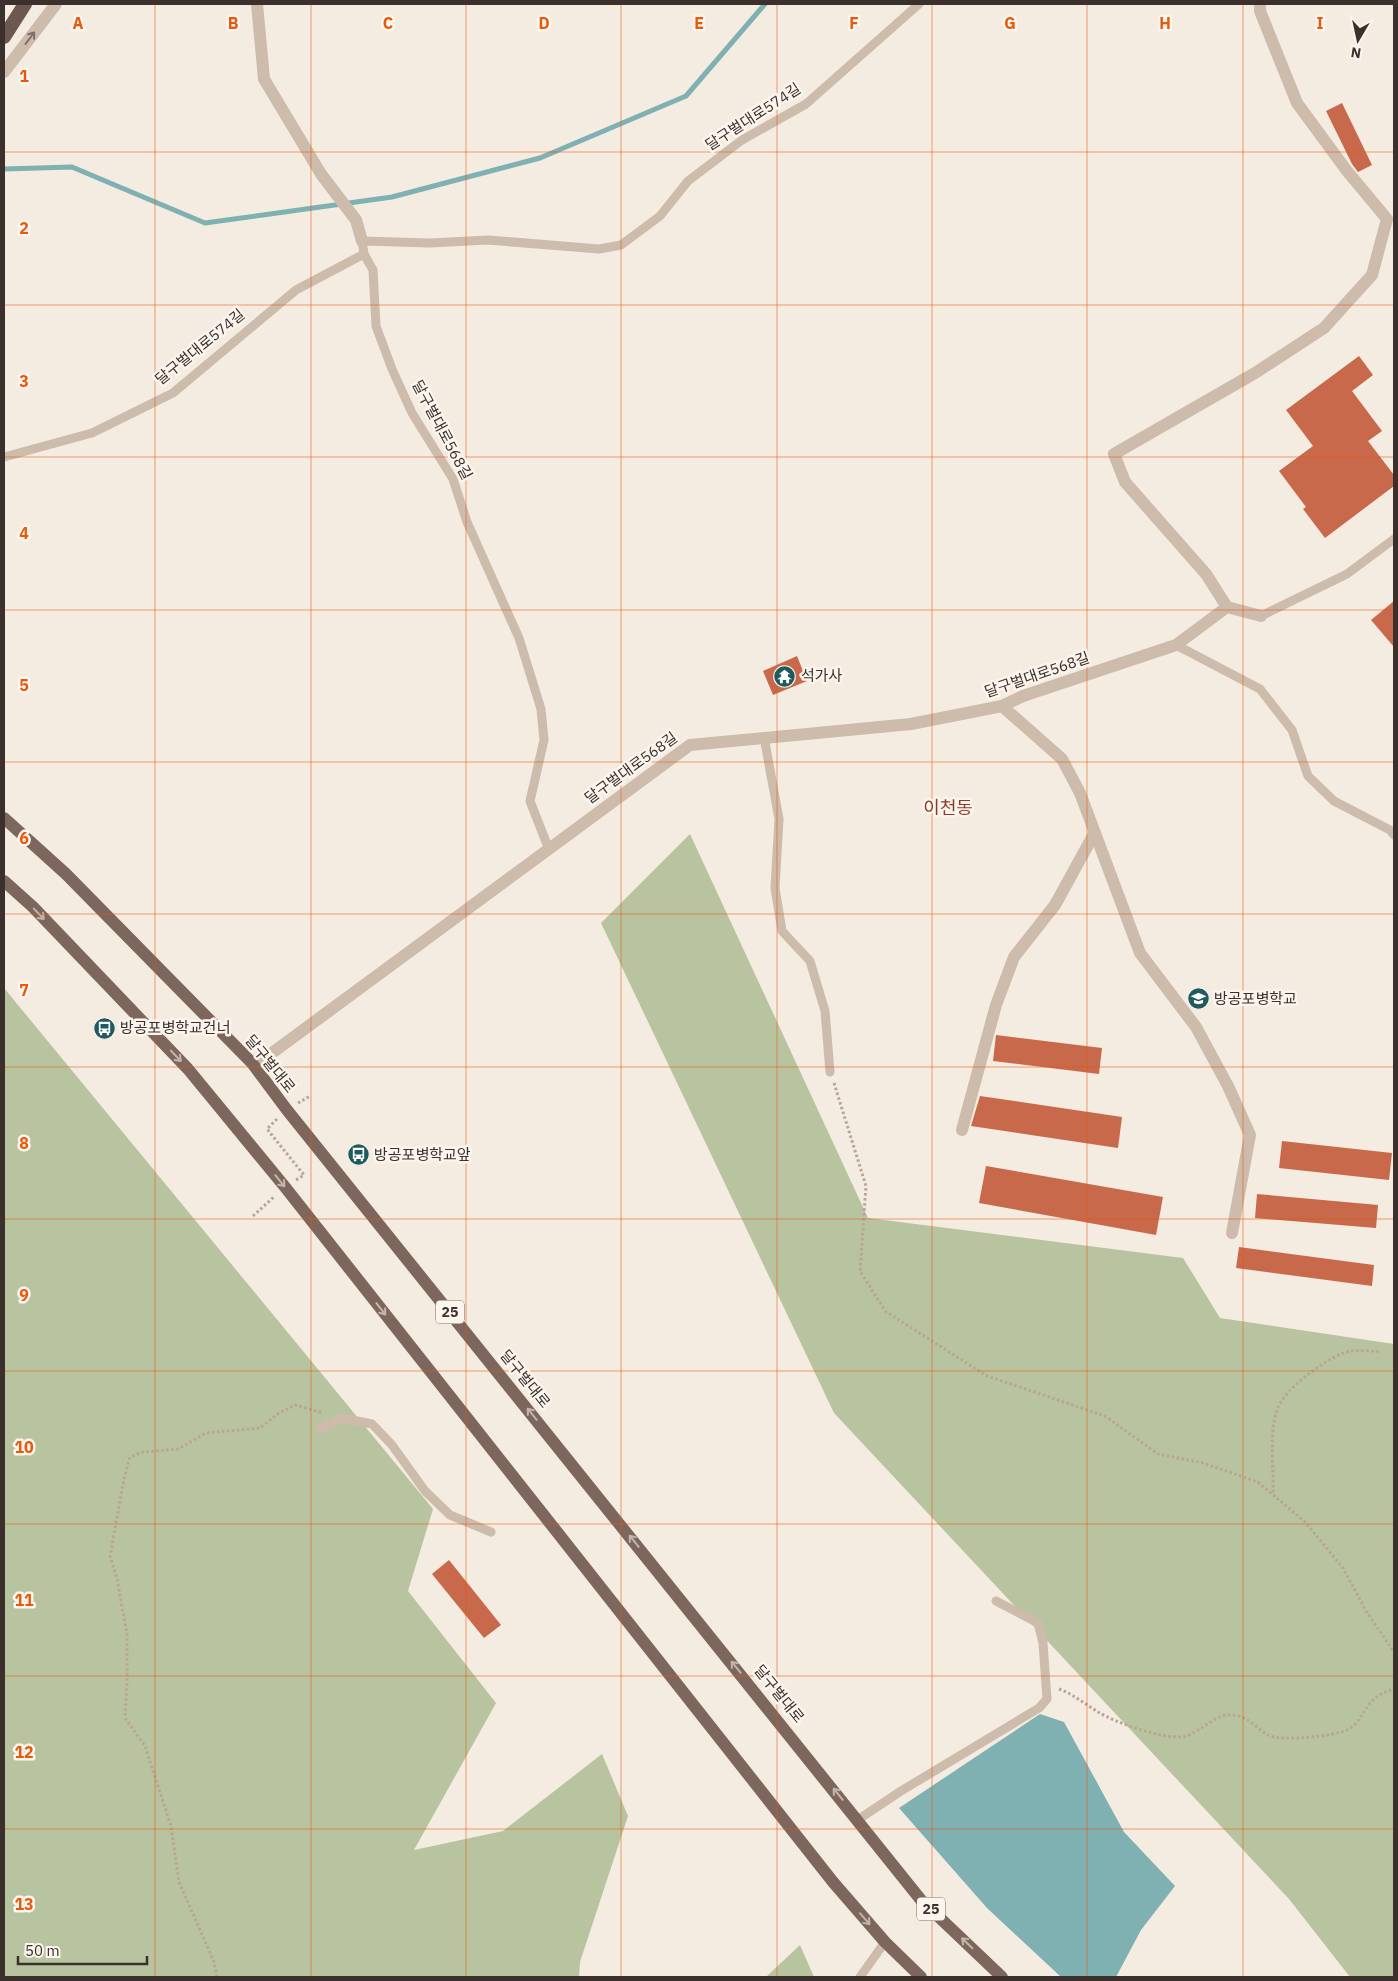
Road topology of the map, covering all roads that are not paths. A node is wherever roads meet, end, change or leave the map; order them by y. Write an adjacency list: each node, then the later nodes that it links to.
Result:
1 (25, 4): 6 (highway)
2 (56, 4): 7 (street, one-way to 2)
3 (257, 4): 8 (street)
4 (919, 4): 8 (lane, 달구벌대로574길)
5 (1260, 4): 11 (street)
6 (4, 37)
7 (4, 72)
8 (363, 247): 9 (lane, 달구벌대로574길); 19 (lane, 달구벌대로568길)
9 (4, 456)
10 (1394, 539): 12 (lane)
11 (1227, 607): 12 (street); 13 (street, 달구벌대로568길)
12 (1261, 616)
13 (1176, 645): 14 (street, 달구벌대로568길); 18 (lane)
14 (1002, 706): 15 (street, 달구벌대로568길); 17 (street)
15 (764, 737): 19 (street, 달구벌대로568길); 22 (lane)
16 (4, 818): 21 (main road, 달구벌대로 / 25)
17 (1094, 834): 23 (street); 24 (street)
18 (1394, 835)
19 (548, 848): 21 (street, 달구벌대로568길)
20 (4, 881): 29 (main road, one-way to 29)
21 (252, 1063): 28 (main road, 달구벌대로 / 25, one-way to 21)
22 (830, 1072)
23 (962, 1130)
24 (1232, 1233)
25 (320, 1429): 26 (lane)
26 (491, 1532)
27 (996, 1601): 28 (lane)
28 (859, 1819): 32 (main road, 달구벌대로 / 25, one-way to 28)
29 (885, 1942): 30 (lane); 31 (main road)
30 (860, 1977)
31 (921, 1977)
32 (1002, 1977)

